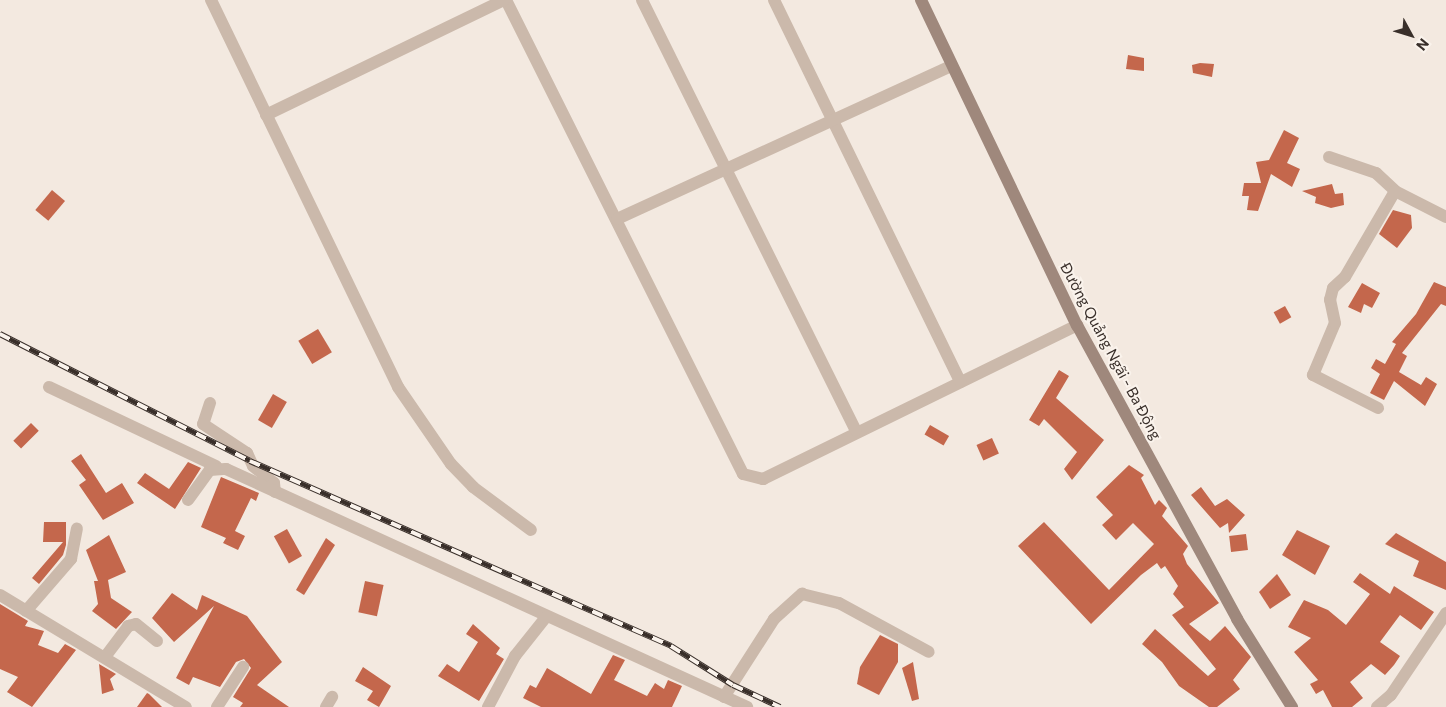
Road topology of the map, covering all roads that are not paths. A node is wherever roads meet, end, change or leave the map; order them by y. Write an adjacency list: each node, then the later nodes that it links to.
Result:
1 (211, 0): 7 (street)
2 (505, 0): 7 (street); 13 (street)
3 (642, 0): 10 (street)
4 (774, 0): 8 (street)
5 (921, 0): 6 (main road, Đường Quảng Ngãi - Ba Động)
6 (950, 67): 8 (street); 14 (main road, Đường Quảng Ngãi - Ba Động)
7 (266, 114): 24 (street)
8 (834, 118): 10 (street); 15 (street)
9 (1329, 157): 11 (street)
10 (725, 170): 13 (street); 19 (street)
11 (1395, 191): 12 (street); 18 (street)
12 (1446, 216)
13 (617, 219): 19 (street)
14 (1077, 325): 15 (street); 38 (main road, Đường Quảng Ngãi - Ba Động)
15 (960, 382): 19 (street)
16 (49, 387): 20 (street)
17 (210, 403): 21 (street)
18 (1378, 408)
19 (855, 430)
20 (216, 466): 21 (street); 22 (street)
21 (275, 492): 28 (street)
22 (188, 500)
23 (77, 529): 26 (street)
24 (531, 530)
25 (0, 595): 26 (street)
26 (26, 610): 31 (street)
27 (1446, 614): 39 (street)
28 (546, 617): 33 (street); 36 (street)
29 (157, 641): 31 (street)
30 (929, 652): 33 (street)
31 (104, 657): 34 (street)
32 (243, 667): 35 (street)
33 (730, 701): 37 (street)
34 (186, 707)
35 (217, 707)
36 (488, 707)
37 (747, 707)
38 (1292, 707)
39 (1377, 707)

